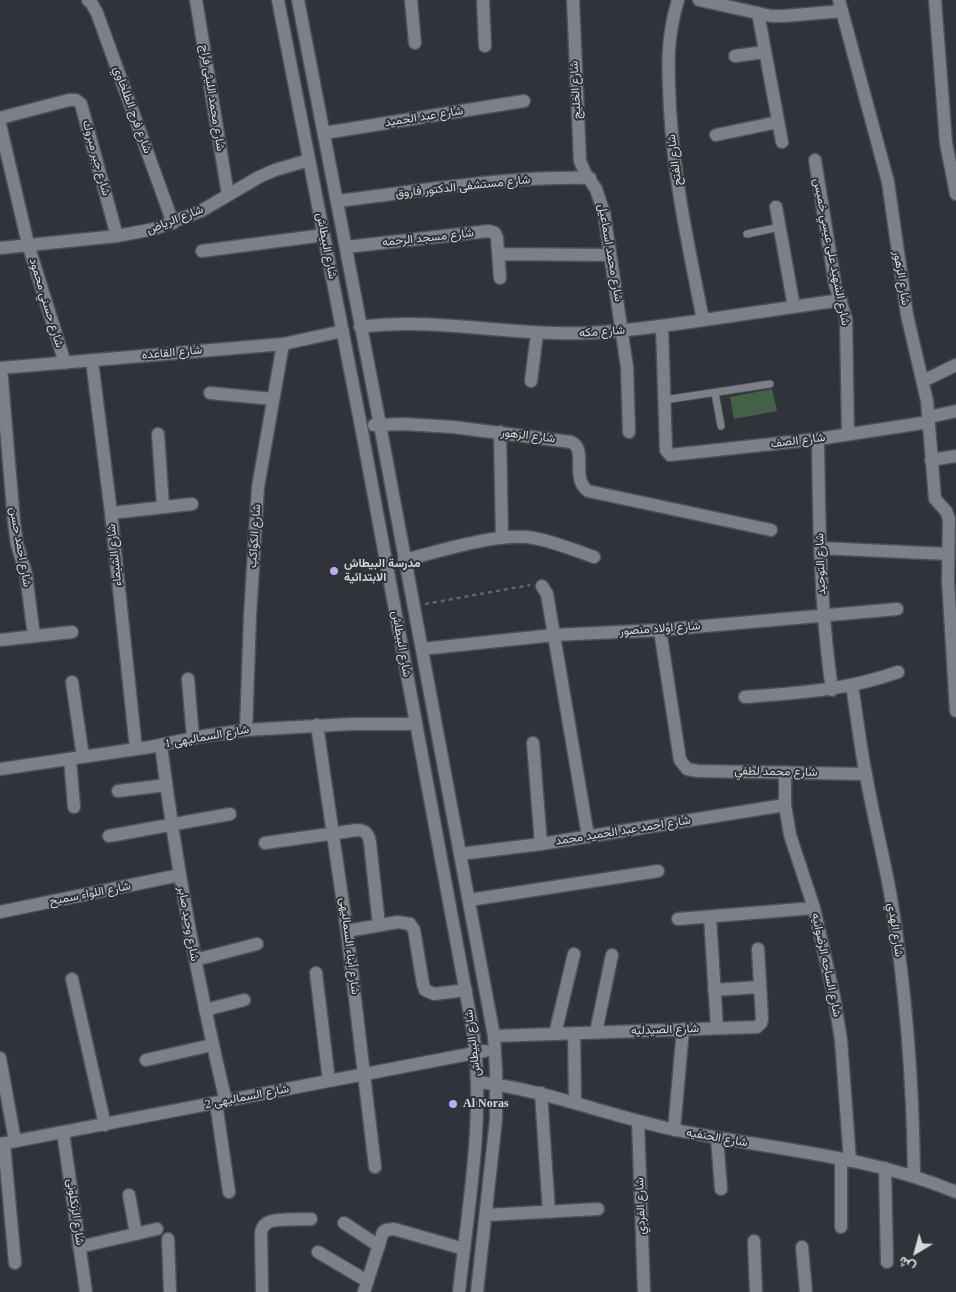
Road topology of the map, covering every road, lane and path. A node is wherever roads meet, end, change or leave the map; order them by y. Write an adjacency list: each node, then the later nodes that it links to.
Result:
1 (88, 0): 32 (street, شارع فرج الطلخاوي)
2 (196, 0): 29 (street, شارع محمد الليثى فراج)
3 (278, 0): 25 (street, شارع البيطاش)
4 (298, 0): 22 (street, شارع البيطاش)
5 (411, 0): 14 (street)
6 (482, 0): 15 (street)
7 (573, 0): 27 (street, شارع الخليج)
8 (678, 0): 46 (street, شارع الفتح)
9 (699, 0): 11 (street)
10 (934, 0): 28 (street)
11 (733, 4): 13 (street)
12 (840, 5): 13 (street); 58 (street, شارع الزهور)
13 (758, 13): 16 (street)
14 (415, 43)
15 (485, 46)
16 (765, 52): 17 (street); 20 (street)
17 (736, 56)
18 (524, 101): 22 (street, شارع عبد الحميد)
19 (0, 118): 36 (street, شارع جبر مبروك)
20 (778, 122): 23 (street); 24 (street)
21 (0, 124): 37 (street, شارع حسني محمود)
22 (324, 133): 30 (street, شارع البيطاش)
23 (716, 135)
24 (782, 142)
25 (309, 160): 29 (street, شارع الرياض); 34 (street, شارع البيطاش)
26 (815, 160): 44 (street, شارع الشهيد على عيسي خميس)
27 (590, 178): 30 (street, شارع مستشفى الدكتور فاروق); 42 (street, شارع محمد اسماعيل)
28 (956, 194)
29 (228, 195): 32 (street, شارع الرياض)
30 (336, 202): 38 (street, شارع البيطاش)
31 (776, 207): 33 (street)
32 (173, 223): 36 (street, شارع الرياض)
33 (780, 227): 35 (lane); 45 (street)
34 (324, 234): 40 (street); 49 (street, شارع البيطاش)
35 (747, 234)
36 (117, 236): 37 (street, شارع الرياض)
37 (28, 244): 39 (street, شارع الرياض); 54 (street, شارع حسني محمود)
38 (346, 247): 41 (street, شارع مسجد الرحمه); 48 (street, شارع البيطاش)
39 (0, 248)
40 (202, 251)
41 (498, 254): 42 (street); 43 (street, شارع مسجد الرحمه)
42 (610, 255): 50 (street, شارع محمد اسماعيل)
43 (500, 278)
44 (841, 300): 45 (street, شارع مكه); 72 (street, شارع الشهيد على عيسي خميس)
45 (794, 307): 46 (street, شارع مكه)
46 (703, 320): 47 (street, شارع مكه)
47 (662, 326): 50 (street, شارع مكه); 63 (street)
48 (360, 327): 51 (street, شارع مكه); 66 (street, شارع البيطاش)
49 (342, 331): 52 (street, شارع القاعده); 67 (street, شارع البيطاش)
50 (623, 331): 51 (street, شارع مكه); 70 (street, شارع محمد اسماعيل)
51 (538, 333): 57 (street)
52 (283, 344): 53 (street, شارع القاعده); 62 (street, شارع الكواكب)
53 (92, 361): 54 (street, شارع القاعده); 78 (street, شارع الشيماء)
54 (65, 363): 56 (street, شارع القاعده)
55 (956, 364): 58 (street)
56 (0, 368): 91 (street, شارع احمد حسن)
57 (531, 381)
58 (923, 381): 65 (street, شارع الزهور)
59 (770, 384): 60 (lane)
60 (715, 392): 63 (lane); 68 (lane)
61 (210, 393): 62 (street)
62 (273, 399): 104 (street, شارع الكواكب)
63 (664, 400): 73 (street, شارع الصف)
64 (956, 411): 65 (street, شارع الصف)
65 (929, 420): 72 (street, شارع الصف); 75 (street, شارع الزهور)
66 (380, 425): 67 (street, شارع الزهور); 69 (street, شارع الزهور); 84 (street, شارع البيطاش)
67 (361, 426): 102 (street, شارع البيطاش)
68 (721, 426)
69 (500, 432): 79 (street, شارع الزهور); 80 (street)
70 (628, 432)
71 (158, 434): 77 (street)
72 (848, 434): 73 (street, شارع الصف)
73 (818, 439): 81 (street, شارع التوحيد)
74 (956, 456): 75 (street)
75 (931, 460): 82 (street, شارع الزهور)
76 (192, 504): 77 (street)
77 (163, 507): 78 (street)
78 (111, 512): 108 (street, شارع الشيماء)
79 (771, 530)
80 (502, 538): 83 (street); 84 (street)
81 (820, 548): 82 (street); 88 (street, شارع التوحيد)
82 (948, 554): 101 (street, شارع الزهور)
83 (594, 557)
84 (404, 560): 86 (street, شارع البيطاش)
85 (542, 586): 86 (path); 92 (street)
86 (414, 606): 94 (street, شارع البيطاش)
87 (897, 609): 88 (street, شارع اولاد منصور)
88 (823, 616): 89 (street, شارع اولاد منصور); 99 (street, شارع التوحيد)
89 (660, 630): 92 (street, شارع اولاد منصور); 111 (street, شارع محمد لطفي)
90 (72, 632): 91 (street)
91 (34, 636): 93 (street)
92 (554, 636): 94 (street, شارع اولاد منصور); 121 (street)
93 (0, 640)
94 (422, 648): 122 (street, شارع البيطاش)
95 (898, 672): 98 (street)
96 (188, 679): 105 (street)
97 (72, 682): 109 (street)
98 (852, 686): 99 (street); 112 (street, شارع الهدي)
99 (832, 690): 100 (street)
100 (745, 697)
101 (956, 711)
102 (416, 724): 103 (street, شارع السماليهى 1); 123 (street, شارع البيطاش)
103 (317, 725): 104 (street, شارع السماليهى 1); 119 (street, شارع أبناء السماليهى)
104 (246, 730): 105 (street, شارع السماليهى 1)
105 (193, 738): 107 (street, شارع السماليهى 1)
106 (533, 743): 125 (street)
107 (161, 745): 108 (street, شارع السماليهى 1); 113 (street, شارع وحيد صابر)
108 (136, 749): 109 (street, شارع السماليهى 1)
109 (76, 758): 110 (street, شارع السماليهى 1); 116 (street)
110 (0, 769)
111 (785, 772): 112 (street, شارع محمد لطفي); 115 (street, شارع الساحه الرضوانيه)
112 (866, 774): 175 (street, شارع الهدي)
113 (166, 785): 114 (street); 118 (street, شارع وحيد صابر)
114 (118, 791)
115 (785, 805): 121 (street, شارع احمد عبد الحميد محمد); 130 (street, شارع الساحه الرضوانيه)
116 (74, 808)
117 (230, 814): 118 (street)
118 (172, 825): 120 (street); 128 (street, شارع وحيد صابر)
119 (334, 833): 124 (street); 134 (street); 135 (street, شارع أبناء السماليهى)
120 (109, 836)
121 (588, 836): 125 (street, شارع احمد عبد الحميد محمد)
122 (458, 839): 123 (street); 126 (street, شارع البيطاش)
123 (438, 842): 144 (street, شارع البيطاش)
124 (265, 843)
125 (541, 844): 126 (street, شارع احمد عبد الحميد محمد)
126 (460, 854): 129 (street, شارع البيطاش)
127 (658, 871): 129 (street)
128 (180, 876): 131 (street, شارع اللواء سميح); 140 (street, شارع وحيد صابر)
129 (469, 900): 153 (street, شارع البيطاش)
130 (814, 908): 132 (street); 172 (street, شارع الساحه الرضوانيه)
131 (0, 912)
132 (710, 917): 133 (street); 145 (street)
133 (678, 919)
134 (379, 925): 135 (street); 144 (street)
135 (347, 931): 159 (street, شارع أبناء السماليهى)
136 (257, 944): 140 (street)
137 (758, 948): 143 (street, شارع الصيدليه)
138 (574, 954): 152 (street)
139 (612, 955): 150 (street)
140 (195, 960): 147 (street, شارع وحيد صابر)
141 (316, 973): 160 (street)
142 (72, 979): 167 (street)
143 (760, 987): 145 (street); 148 (street, شارع الصيدليه)
144 (466, 990): 156 (street, شارع البيطاش)
145 (714, 990): 148 (street)
146 (244, 1000): 147 (street)
147 (205, 1010): 154 (street, شارع وحيد صابر)
148 (717, 1028): 149 (street, شارع الصيدليه)
149 (684, 1029): 150 (street, شارع الصيدليه); 168 (street)
150 (596, 1032): 151 (street, شارع الصيدليه)
151 (574, 1033): 152 (street, شارع الصيدليه); 165 (street)
152 (555, 1034): 153 (street, شارع الصيدليه)
153 (494, 1036): 155 (street, شارع البيطاش)
154 (212, 1045): 158 (street); 164 (street, شارع وحيد صابر)
155 (494, 1050): 156 (street, شارع السماليهى 2); 162 (street, شارع البيطاش)
156 (476, 1052): 159 (street, شارع السماليهى 2); 161 (street, شارع البيطاش)
157 (0, 1058): 171 (street)
158 (146, 1060)
159 (365, 1074): 160 (street, شارع السماليهى 2); 173 (street, شارع أبناء السماليهى)
160 (329, 1081): 164 (street, شارع السماليهى 2)
161 (478, 1082): 162 (street, شارع الحنفيه); 193 (street, شارع البيطاش)
162 (497, 1085): 163 (street, شارع الحنفيه); 182 (street, شارع البيطاش)
163 (541, 1093): 165 (street, شارع الحنفيه); 181 (street)
164 (221, 1102): 167 (street, شارع السماليهى 2); 177 (street, شارع وحيد صابر)
165 (575, 1103): 166 (street, شارع الحنفيه)
166 (638, 1120): 168 (street, شارع الحنفيه); 203 (street, شارع الفردي)
167 (104, 1125): 169 (street, شارع السماليهى 2)
168 (674, 1130): 170 (street, شارع الحنفيه)
169 (63, 1132): 171 (street, شارع السماليهى 2); 191 (street, شارع الزنكلونى)
170 (717, 1138): 172 (street, شارع الحنفيه); 176 (street)
171 (6, 1143): 196 (street)
172 (846, 1161): 174 (street, شارع الحنفيه); 185 (street, شارع الساحه الرضوانيه)
173 (375, 1167)
174 (885, 1168): 175 (street, شارع الحنفيه); 195 (street)
175 (914, 1176): 178 (street, شارع الحنفيه)
176 (721, 1189)
177 (229, 1192)
178 (956, 1192)
179 (129, 1195): 187 (street)
180 (598, 1209): 181 (street)
181 (549, 1212): 182 (street)
182 (486, 1215): 202 (street, شارع البيطاش)
183 (311, 1220): 200 (street)
184 (344, 1223): 190 (street)
185 (841, 1227)
186 (157, 1229): 187 (street)
187 (136, 1234): 191 (street)
188 (168, 1239): 199 (street)
189 (754, 1241): 204 (street)
190 (378, 1246): 193 (street); 197 (street)
191 (80, 1247): 198 (street, شارع الزنكلونى)
192 (802, 1248): 205 (street)
193 (464, 1249): 201 (street, شارع البيطاش)
194 (318, 1252): 197 (street)
195 (887, 1262)
196 (15, 1263)
197 (366, 1287)
198 (86, 1292)
199 (170, 1292)
200 (262, 1292)
201 (459, 1292)
202 (477, 1292)
203 (644, 1292)
204 (756, 1292)
205 (806, 1292)

